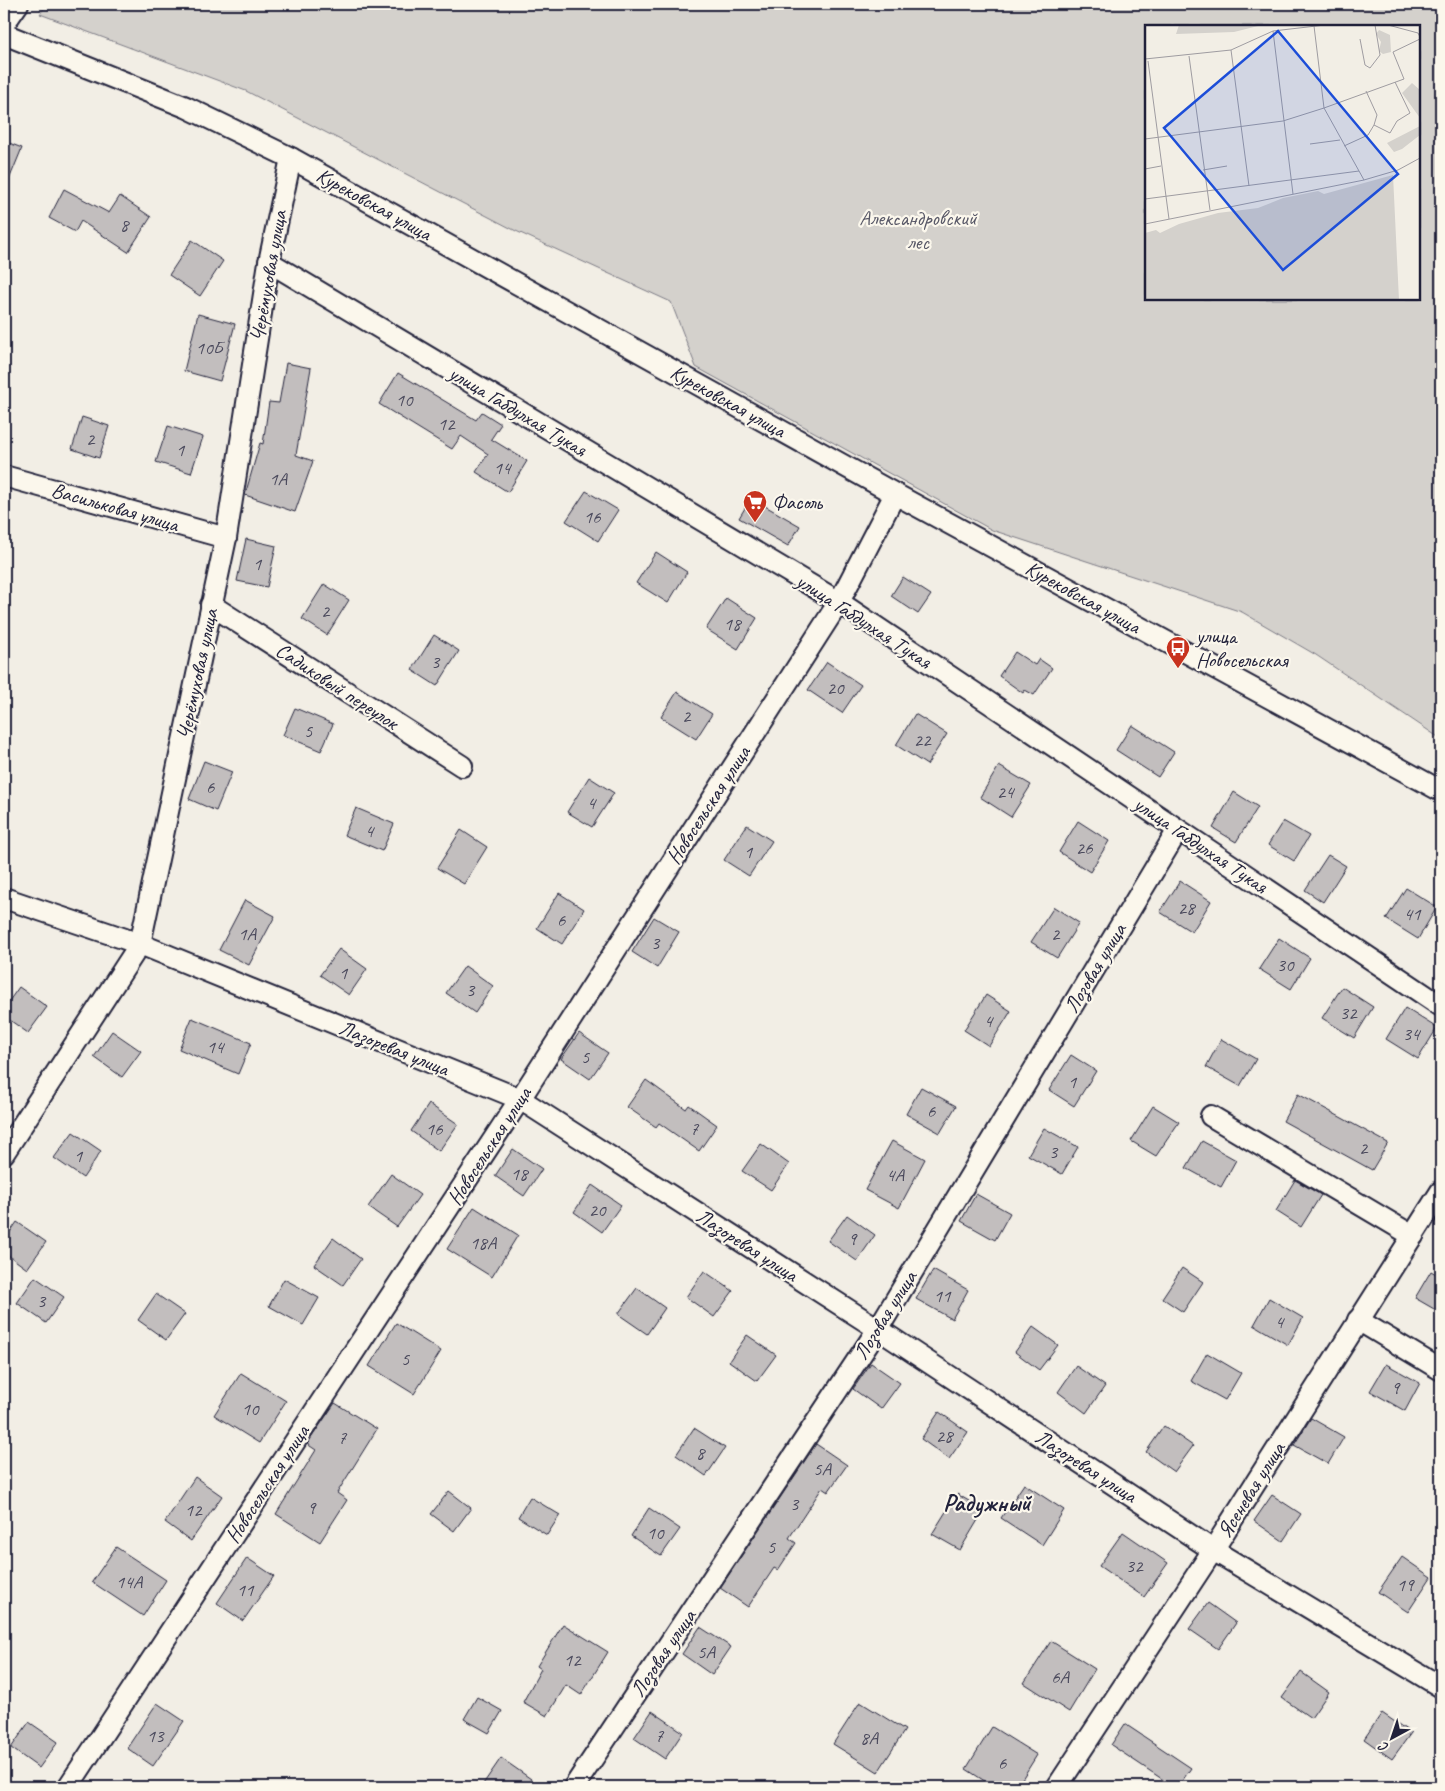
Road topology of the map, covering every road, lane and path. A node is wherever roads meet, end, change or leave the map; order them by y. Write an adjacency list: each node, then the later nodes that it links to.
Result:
1 (18, 4): 2 (street)
2 (4, 24)
3 (4, 34): 4 (street, Курековская улица)
4 (291, 158): 5 (street, Черёмуховая улица); 7 (street, Курековская улица)
5 (269, 262): 8 (street, Черёмуховая улица); 9 (street, улица Габдулхая Тукая)
6 (4, 476): 8 (street, Васильковая улица)
7 (895, 494): 9 (street, Новосельская улица); 12 (street, Курековская улица)
8 (226, 538): 10 (street, Черёмуховая улица)
9 (838, 602): 13 (street, улица Габдулхая Тукая); 17 (street, Новосельская улица)
10 (212, 606): 11 (street, Садиковый переулок); 15 (street, Черёмуховая улица)
11 (462, 766)
12 (1441, 792)
13 (1178, 830): 16 (street, улица Габдулхая Тукая); 23 (street, Лозовая улица)
14 (4, 898): 15 (street, Лазоревая улица)
15 (140, 944): 17 (street, Лазоревая улица); 19 (street, Черёмуховая улица)
16 (1441, 1006)
17 (520, 1100): 23 (street, Лазоревая улица); 27 (street, Новосельская улица)
18 (1211, 1116): 21 (street)
19 (4, 1154)
20 (1441, 1191): 21 (street, Ясеневая улица)
21 (1413, 1236): 22 (street, Ясеневая улица)
22 (1358, 1320): 24 (street); 25 (street, Ясеневая улица)
23 (878, 1329): 25 (street, Лазоревая улица); 28 (street, Лозовая улица)
24 (1441, 1370)
25 (1213, 1550): 26 (street, Лазоревая улица); 29 (street, Ясеневая улица)
26 (1441, 1687)
27 (68, 1787)
28 (574, 1787)
29 (1057, 1787)

